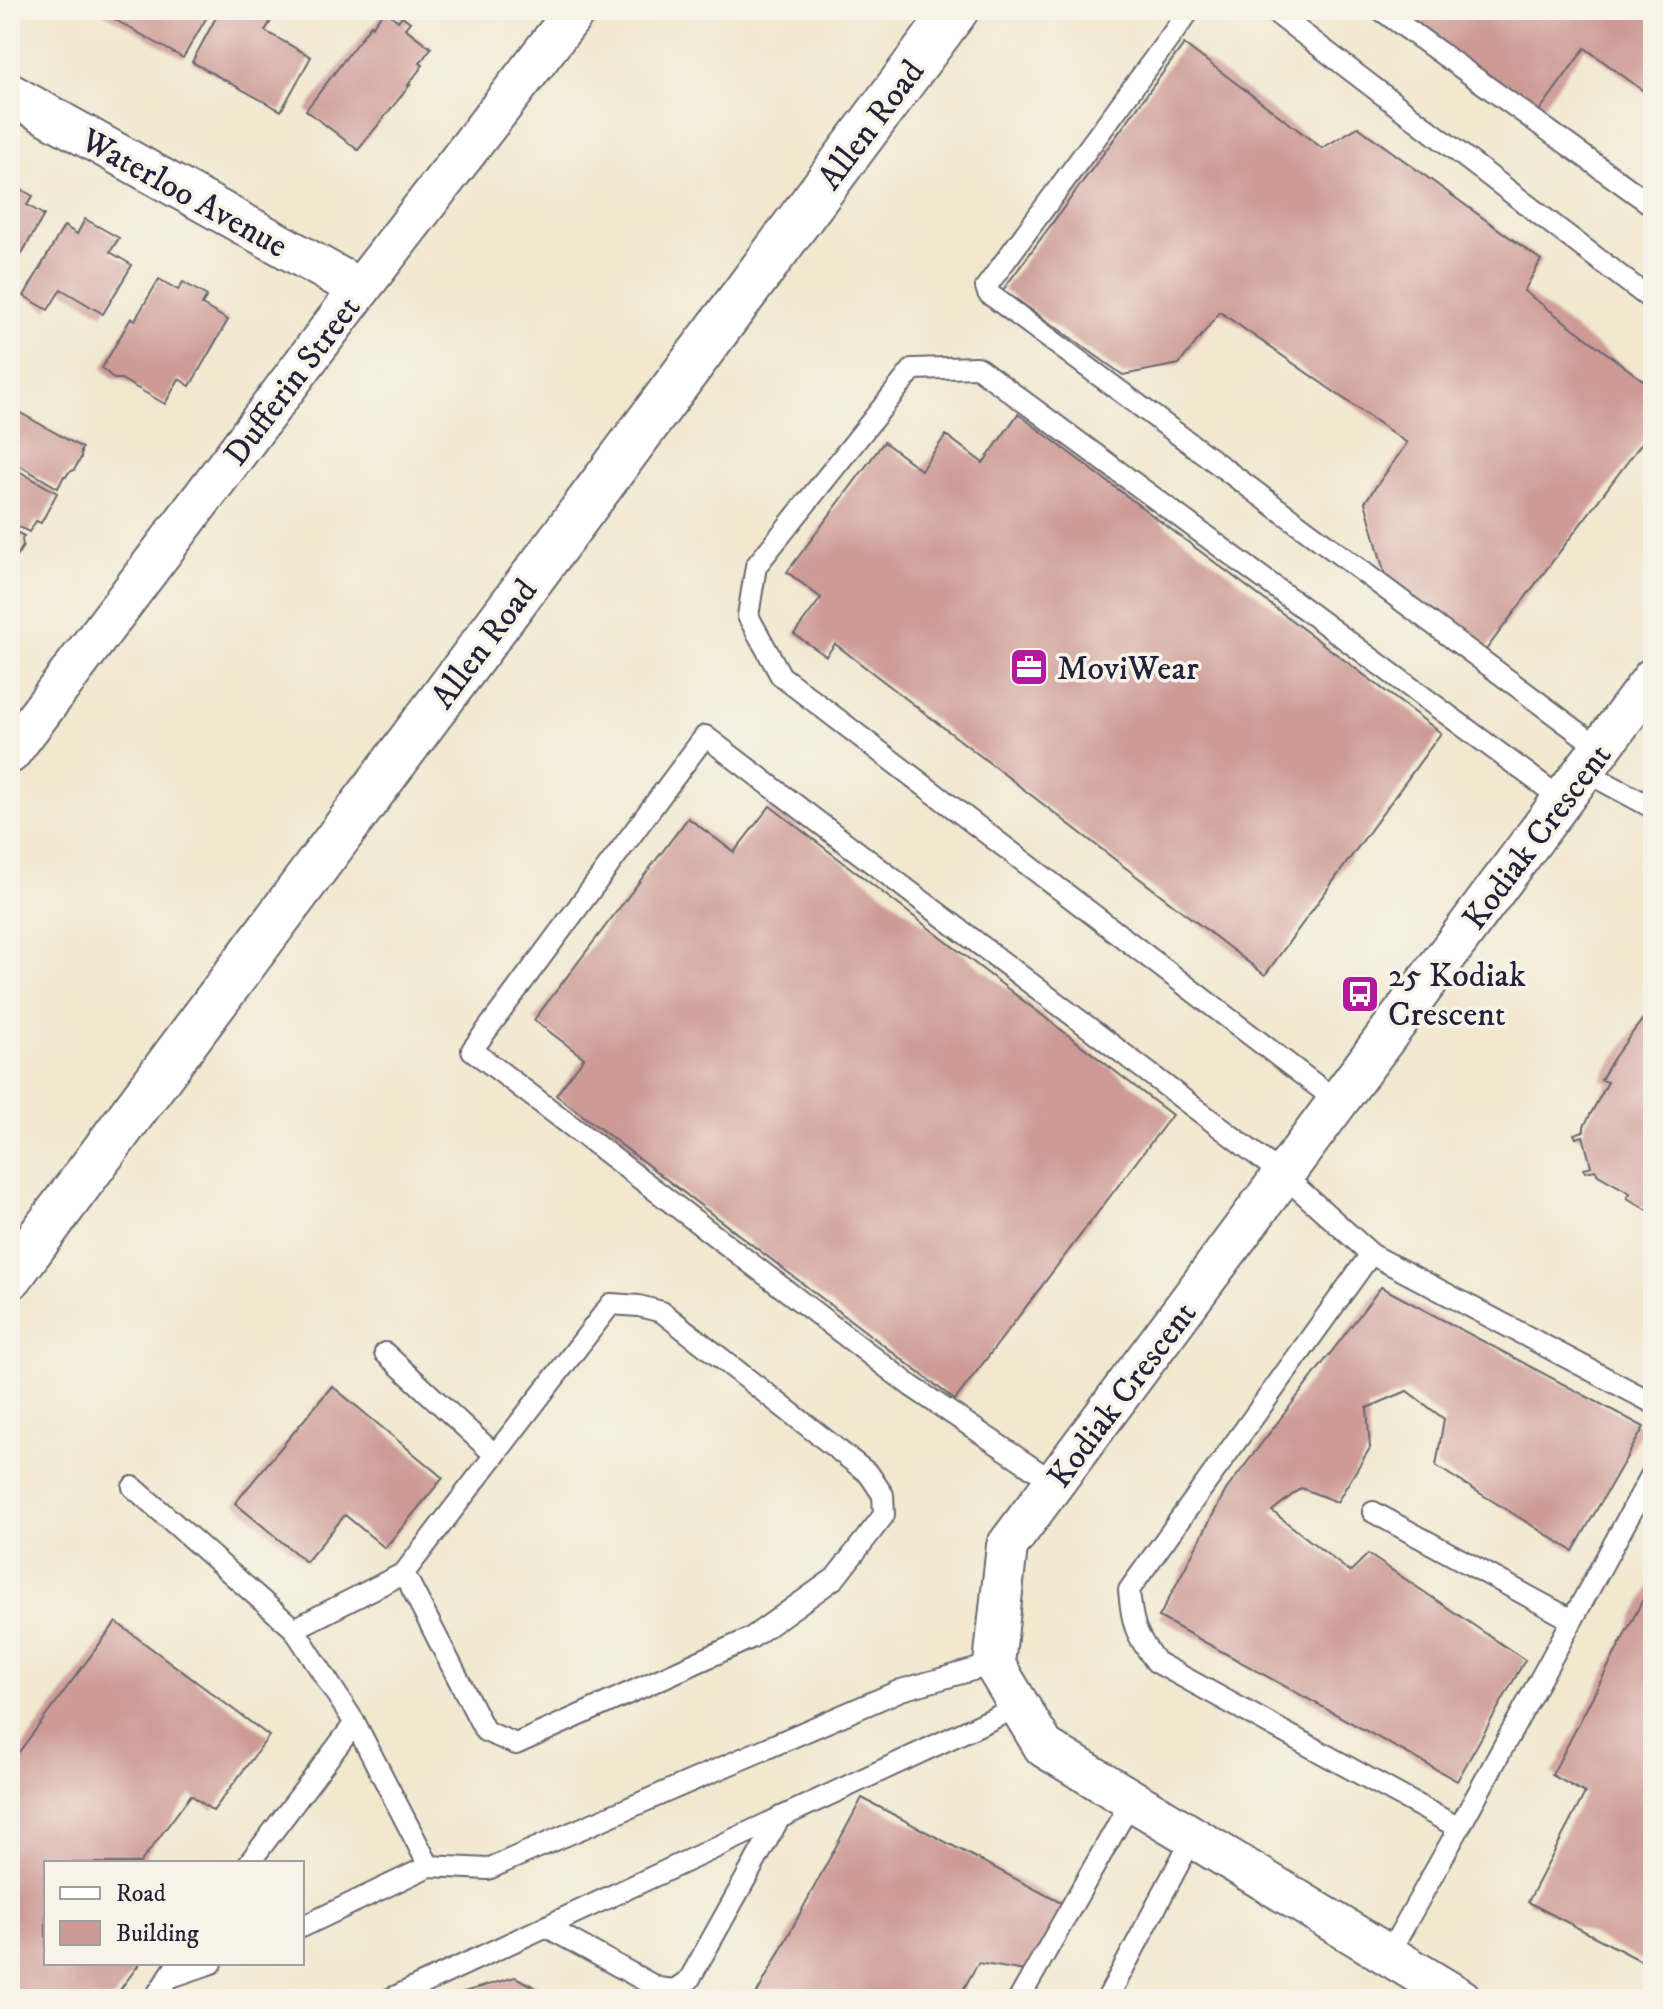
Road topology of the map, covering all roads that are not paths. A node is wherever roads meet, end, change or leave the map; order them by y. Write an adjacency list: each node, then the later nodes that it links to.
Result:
1 (576, 10): 8 (street, Dufferin Street)
2 (956, 10): 17 (main road, Allen Road)
3 (1190, 10): 12 (lane)
4 (1272, 10): 9 (lane)
5 (1381, 10): 7 (lane)
6 (10, 94): 8 (street, Waterloo Avenue)
7 (1653, 206)
8 (360, 289): 11 (street, Dufferin Street)
9 (1653, 301)
10 (1653, 678): 12 (street, Kodiak Crescent)
11 (15, 736)
12 (1583, 773): 13 (lane); 14 (street, Kodiak Crescent); 14 (lane)
13 (1653, 808)
14 (1338, 1102): 15 (street, Kodiak Crescent)
15 (1283, 1175): 16 (lane); 22 (street, Kodiak Crescent); 22 (lane)
16 (1371, 1254): 19 (lane); 33 (lane)
17 (10, 1277)
18 (385, 1353): 20 (lane)
19 (1653, 1403)
20 (495, 1455): 25 (lane); 25 (lane)
21 (1653, 1472): 26 (lane)
22 (1055, 1483): 28 (street, Kodiak Crescent)
23 (133, 1487): 27 (lane)
24 (1373, 1512): 26 (lane)
25 (404, 1573): 27 (lane)
26 (1572, 1620): 33 (lane)
27 (294, 1629): 30 (lane)
28 (994, 1664): 29 (street); 36 (lane)
29 (1020, 1706): 31 (street); 32 (lane)
30 (355, 1723): 35 (lane); 36 (lane)
31 (1132, 1800): 34 (street); 44 (lane)
32 (780, 1817): 38 (lane); 38 (lane)
33 (1459, 1828): 39 (lane)
34 (1193, 1837): 39 (street); 45 (lane)
35 (251, 1861)
36 (429, 1866): 37 (lane)
37 (304, 1926)
38 (547, 1927): 43 (lane)
39 (1388, 1955): 46 (street)
40 (201, 1965): 41 (lane)
41 (174, 1970): 42 (lane)
42 (154, 1999)
43 (390, 1999)
44 (1019, 1999)
45 (1107, 1999)
46 (1461, 1999)

